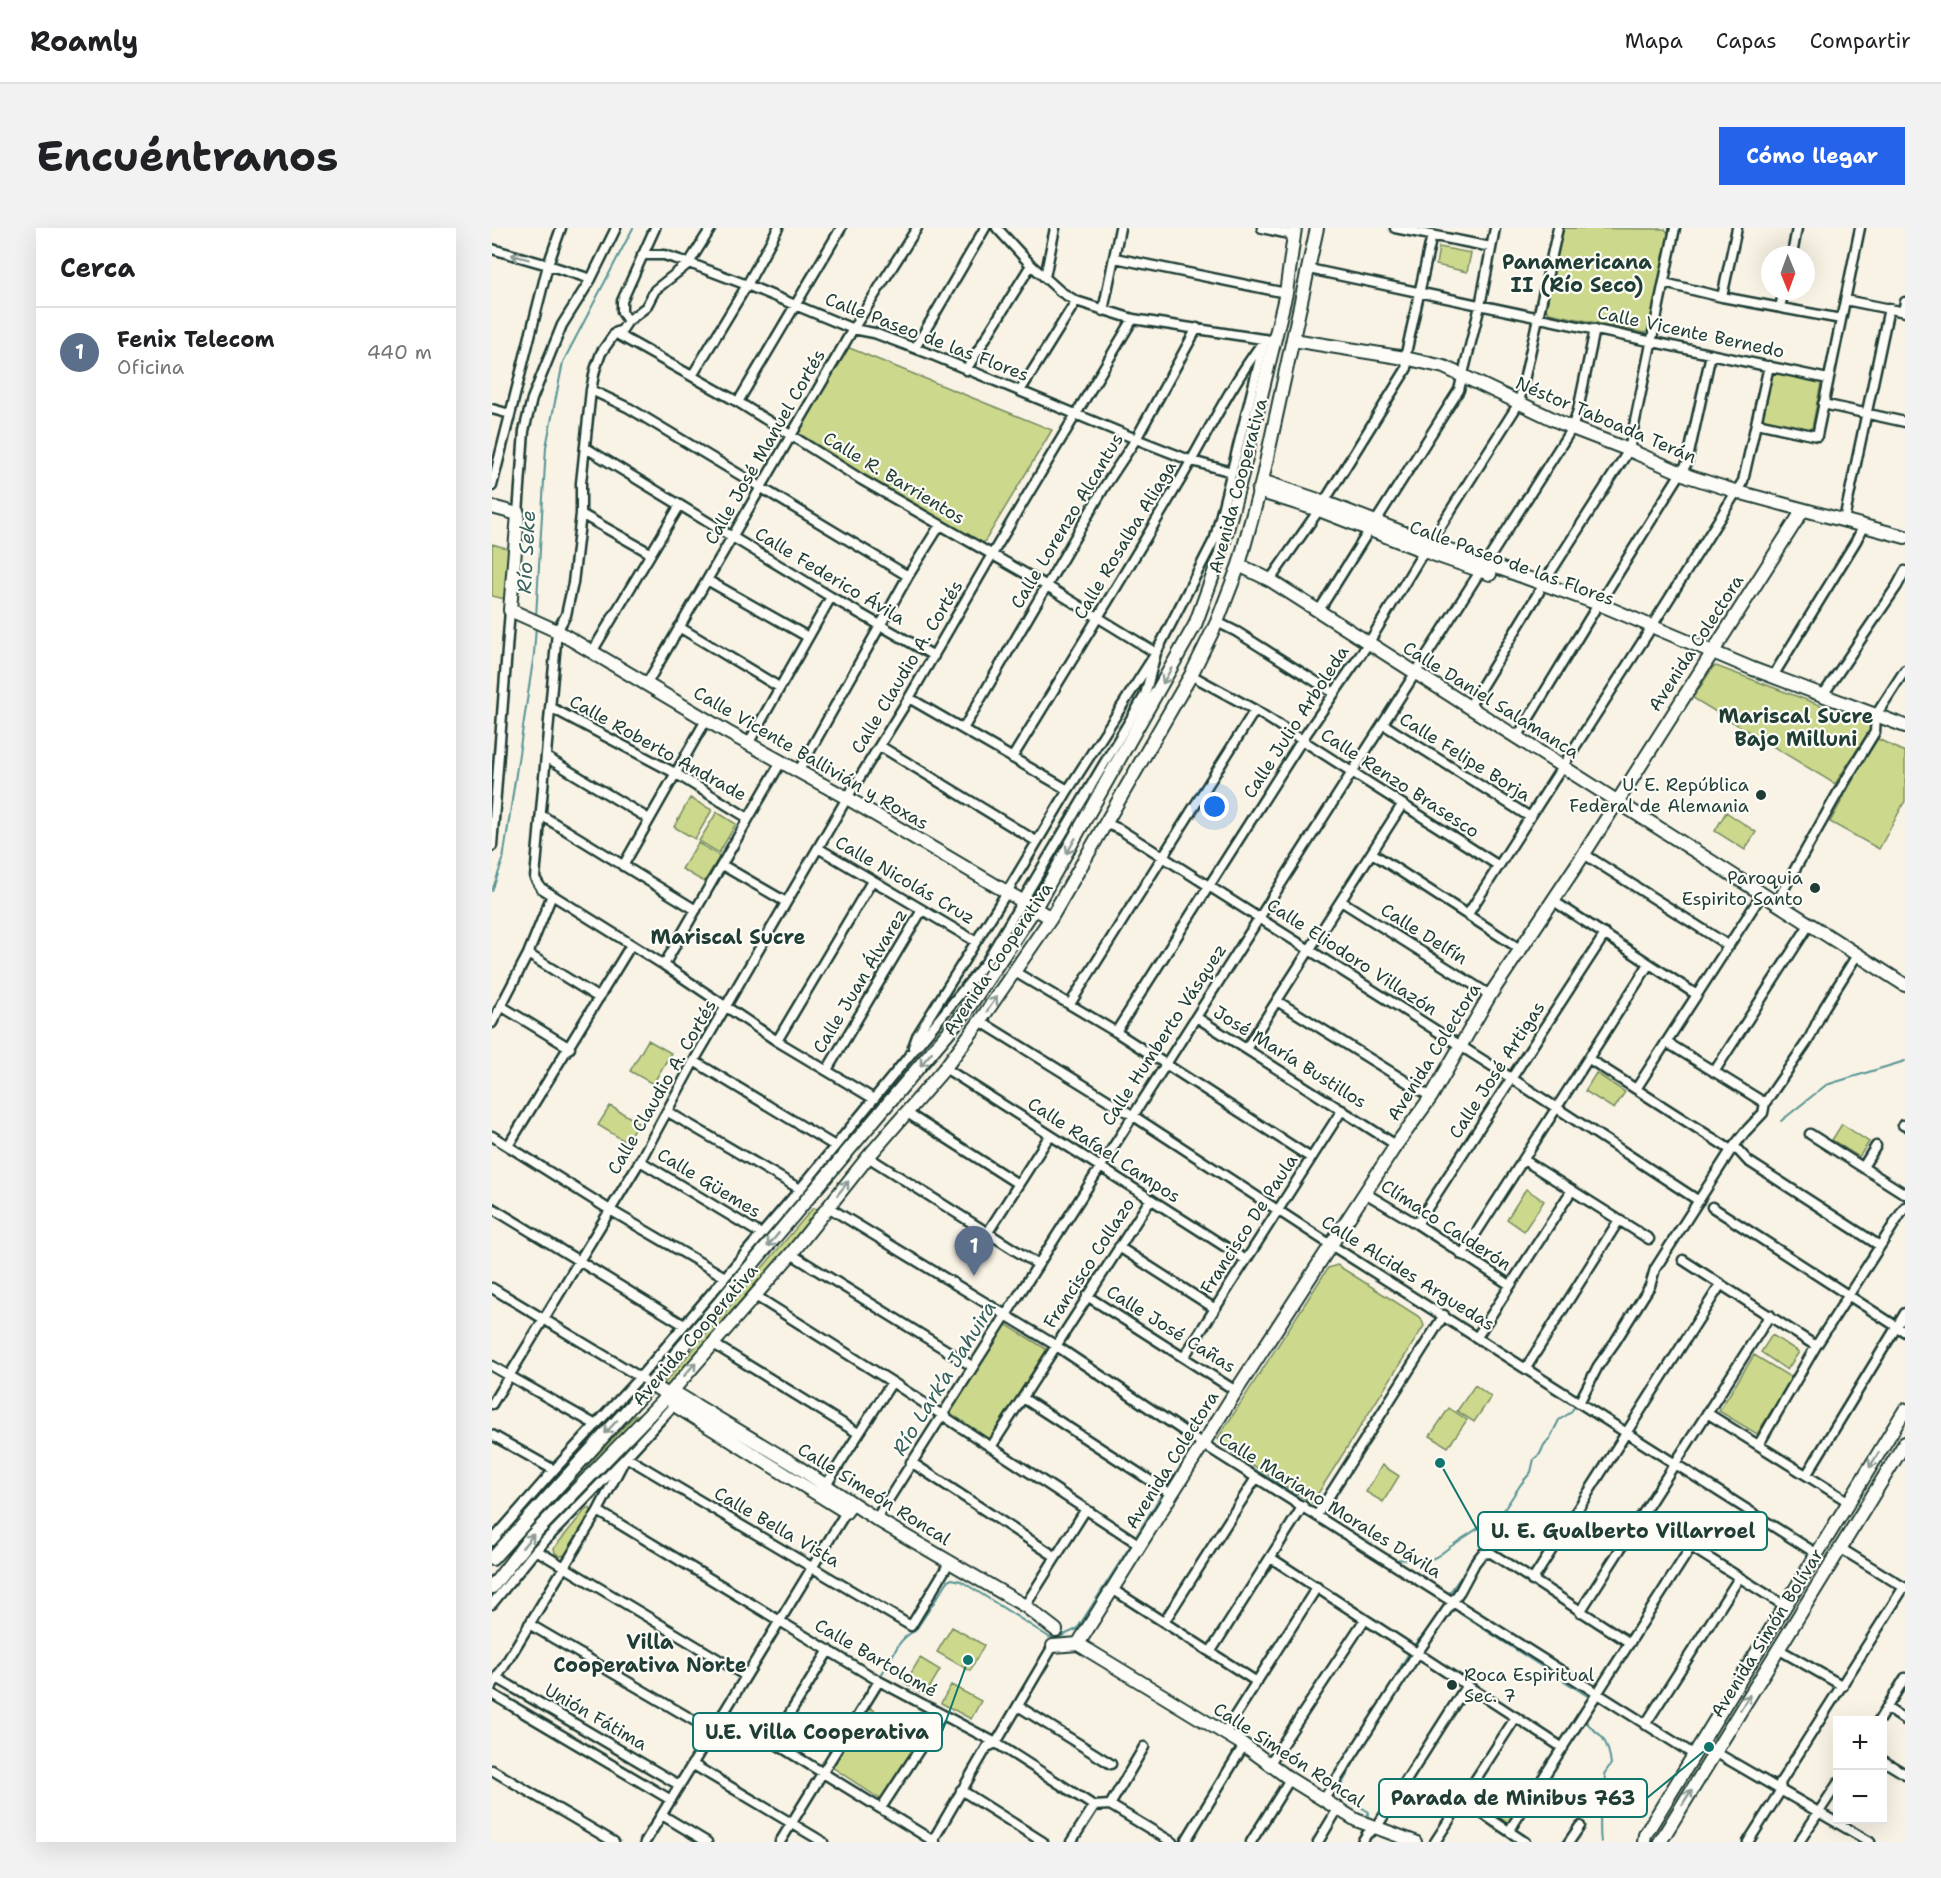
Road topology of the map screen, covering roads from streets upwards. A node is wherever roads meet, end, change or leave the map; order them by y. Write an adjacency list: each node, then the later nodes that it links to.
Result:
1 (561, 228): 29 (street)
2 (616, 228): 33 (street)
3 (655, 228): 26 (street)
4 (711, 228): 28 (street)
5 (778, 228): 35 (street)
6 (841, 228): 43 (street)
7 (917, 228): 54 (street, Calle José Manuel Cortés)
8 (985, 228): 60 (street)
9 (996, 228): 30 (street)
10 (1055, 228): 32 (street)
11 (1120, 228): 27 (street)
12 (1262, 228): 21 (street)
13 (1317, 228): 31 (street, Avenida Cooperativa)
14 (1395, 228): 22 (street)
15 (1495, 228): 24 (street)
16 (1558, 228): 49 (street, Calle Julio Arboleda)
17 (1675, 228): 34 (street)
18 (1737, 228): 38 (street)
19 (1797, 228): 23 (street)
20 (1860, 228): 40 (street)
21 (1294, 231): 36 (street, Avenida Cooperativa)
22 (1432, 236): 24 (street); 37 (street)
23 (1793, 246)
24 (1491, 247): 44 (street)
25 (492, 249): 29 (street, one-way to 25)
26 (642, 255): 28 (street, Calle Paseo de las Flores); 52 (street)
27 (1115, 258): 36 (street); 47 (street)
28 (689, 263): 35 (street, Calle Paseo de las Flores); 52 (street)
29 (548, 265): 33 (street); 75 (street)
30 (1031, 265): 32 (street); 64 (street)
31 (1309, 269): 37 (street, Calle Vicente Bernedo); 58 (street, Avenida Cooperativa)
32 (1045, 277): 41 (street)
33 (591, 279): 95 (street)
34 (1664, 283): 38 (street); 59 (street)
35 (747, 285): 43 (street, Calle Paseo de las Flores); 65 (street)
36 (1286, 293): 57 (street, Avenida Cooperativa)
37 (1420, 294): 44 (street, Calle Vicente Bernedo); 62 (street)
38 (1722, 297): 45 (street)
39 (1782, 300): 45 (street)
40 (1845, 300): 46 (street); 51 (street)
41 (1076, 301): 47 (street); 69 (street)
42 (1905, 302): 48 (street)
43 (794, 306): 54 (street, Calle Paseo de las Flores); 70 (street)
44 (1480, 306): 49 (street, Calle Vicente Bernedo); 66 (street)
45 (1780, 307): 51 (street)
46 (1888, 308): 48 (street); 74 (street)
47 (1103, 311): 50 (street)
48 (1904, 311)
49 (1538, 317): 55 (street, Calle Vicente Bernedo); 71 (street, Calle Julio Arboleda)
50 (1133, 319): 53 (street); 76 (street, Calle Claudio A. Cortés)
51 (1841, 319): 67 (street)
52 (628, 321): 56 (street)
53 (1197, 328): 57 (street); 81 (street, Calle Lorenzo Alcantus)
54 (853, 329): 60 (street, Calle Paseo de las Flores); 80 (street, Calle José Manuel Cortés)
55 (1595, 329): 59 (street, Calle Vicente Bernedo); 79 (street, Calle Humberto Vásquez)
56 (615, 333): 65 (street, Calle R. Barrientos); 68 (street)
57 (1270, 340): 84 (street, Calle Rosalba Aliaga); 85 (street); 187 (street, Avenida Cooperativa, one-way to 187)
58 (1293, 340): 62 (street, Néstor Taboada Terán); 88 (street, Avenida Cooperativa)
59 (1652, 340): 61 (street, Calle Vicente Bernedo); 83 (street)
60 (915, 348): 64 (street, Calle Paseo de las Flores)
61 (1711, 354): 63 (street, Calle Vicente Bernedo); 86 (street)
62 (1406, 358): 66 (street, Néstor Taboada Terán); 92 (street)
63 (1768, 366): 67 (street, Calle Vicente Bernedo); 78 (street)
64 (966, 370): 69 (street, Calle Paseo de las Flores)
65 (692, 376): 70 (street, Calle R. Barrientos)
66 (1463, 376): 71 (street, Néstor Taboada Terán); 99 (street)
67 (1828, 379): 72 (street)
68 (591, 390): 82 (street); 89 (street)
69 (1020, 391): 76 (street, Calle Paseo de las Flores)
70 (738, 402): 80 (street, Calle R. Barrientos)
71 (1519, 403): 79 (street, Néstor Taboada Terán); 103 (street, Calle Julio Arboleda)
72 (1823, 404): 74 (street); 78 (street)
73 (492, 409): 75 (street)
74 (1866, 413): 77 (street); 97 (street)
75 (510, 414): 87 (street)
76 (1076, 416): 81 (street, Calle Paseo de las Flores); 105 (street, Calle Claudio A. Cortés)
77 (1905, 422)
78 (1756, 423): 90 (street)
79 (1572, 428): 83 (street, Néstor Taboada Terán); 107 (street, Calle Humberto Vásquez)
80 (790, 435): 89 (street, Calle José Manuel Cortés); 98 (street, Calle R. Barrientos)
81 (1136, 440): 84 (street, Calle Paseo de las Flores); 112 (street, Calle Lorenzo Alcantus)
82 (586, 448): 91 (street, Calle Federico Ávila); 96 (street)
83 (1629, 450): 86 (street, Néstor Taboada Terán); 113 (street)
84 (1192, 461): 85 (street, Calle Paseo de las Flores); 118 (street, Calle Rosalba Aliaga)
85 (1232, 472): 127 (street)
86 (1682, 474): 90 (street, Néstor Taboada Terán); 115 (street)
87 (492, 486)
88 (1260, 486): 92 (street, Calle Paseo de las Flores); 106 (street, Avenida Cooperativa)
89 (761, 487): 101 (street, Calle José Manuel Cortés); 109 (street)
90 (1738, 492): 94 (street, Néstor Taboada Terán); 123 (street)
91 (680, 505): 101 (street, Calle Federico Ávila); 104 (street)
92 (1321, 506): 99 (street, Calle Paseo de las Flores); 111 (street)
93 (492, 507): 95 (street)
94 (1803, 510): 97 (street, Néstor Taboada Terán); 129 (street, Avenida Colectora)
95 (518, 514): 116 (street)
96 (581, 514): 104 (street); 122 (street)
97 (1844, 520): 100 (street, Néstor Taboada Terán)
98 (940, 525): 105 (street, Calle R. Barrientos); 109 (street)
99 (1373, 525): 103 (street, Calle Paseo de las Flores); 117 (street)
100 (1864, 525): 102 (street, Néstor Taboada Terán); 133 (street)
101 (731, 536): 110 (street, Calle José Manuel Cortés); 114 (street, Calle Federico Ávila)
102 (1905, 537)
103 (1427, 547): 107 (street, Calle Paseo de las Flores); 125 (street, Calle Julio Arboleda)
104 (650, 554): 126 (street)
105 (992, 556): 112 (street, Calle R. Barrientos); 128 (street, Calle Claudio A. Cortés)
106 (1239, 565): 111 (street, Calle Daniel Salamanca); 119 (street, Avenida Cooperativa)
107 (1484, 567): 113 (street, Calle Paseo de las Flores); 131 (street, Calle Humberto Vásquez)
108 (1905, 571): 137 (street)
109 (908, 576): 120 (street)
110 (707, 580): 121 (street, Calle José Manuel Cortés); 124 (street)
111 (1270, 580): 117 (street, Calle Daniel Salamanca)
112 (1047, 586): 118 (street, Calle R. Barrientos); 146 (street, Calle Lorenzo Alcantus)
113 (1541, 588): 115 (street, Calle Paseo de las Flores); 140 (street)
114 (831, 597): 120 (street, Calle Federico Ávila); 124 (street)
115 (1596, 607): 123 (street, Calle Paseo de las Flores); 147 (street)
116 (510, 610): 122 (street, Calle Vicente Ballivián y Roxas); 158 (street)
117 (1318, 612): 125 (street, Calle Daniel Salamanca)
118 (1098, 618): 127 (street, Calle R. Barrientos); 152 (street, Calle Rosalba Aliaga)
119 (1217, 622): 132 (street, Avenida Cooperativa); 136 (street)
120 (880, 626): 128 (street, Calle Federico Ávila); 155 (street)
121 (679, 627): 134 (street, Calle José Manuel Cortés); 135 (street)
122 (555, 630): 126 (street, Calle Vicente Ballivián y Roxas); 139 (street)
123 (1650, 630): 129 (street, Calle Paseo de las Flores); 154 (street)
124 (808, 637): 135 (street)
125 (1368, 644): 131 (street, Calle Daniel Salamanca); 136 (street, Calle Julio Arboleda)
126 (592, 652): 134 (street, Calle Vicente Ballivián y Roxas)
127 (1156, 653): 159 (street); 185 (street)
128 (934, 656): 138 (street, Calle Claudio A. Cortés)
129 (1709, 656): 133 (street, Calle Paseo de las Flores); 161 (street, Avenida Colectora)
130 (1905, 670): 142 (street)
131 (1416, 673): 140 (street, Calle Daniel Salamanca); 144 (street, Calle Humberto Vásquez)
132 (1191, 675): 141 (street, Calle Renzo Brasesco); 167 (street, Avenida Cooperativa)
133 (1773, 676): 137 (street, Calle Paseo de las Flores)
134 (646, 685): 143 (street, Calle Vicente Ballivián y Roxas)
135 (779, 687): 149 (street)
136 (1334, 693): 148 (street, Calle Julio Arboleda)
137 (1824, 695): 142 (street, Calle Paseo de las Flores)
138 (909, 698): 146 (street); 150 (street, Calle Claudio A. Cortés)
139 (550, 707): 151 (street); 157 (street, Calle Roberto Andrade)
140 (1469, 707): 147 (street, Calle Daniel Salamanca)
141 (1255, 710): 148 (street, Calle Renzo Brasesco); 173 (street)
142 (1876, 715): 145 (street, Calle Paseo de las Flores); 186 (street)
143 (706, 720): 149 (street, Calle Vicente Ballivián y Roxas); 157 (street)
144 (1383, 724): 156 (street, Calle Humberto Vásquez); 164 (street, Calle Felipe Borja)
145 (1905, 726)
146 (963, 729): 152 (street)
147 (1518, 736): 154 (street, Calle Daniel Salamanca)
148 (1302, 740): 156 (street, Calle Renzo Brasesco); 178 (street, Calle Julio Arboleda)
149 (748, 744): 153 (street, Calle Vicente Ballivián y Roxas)
150 (880, 746): 160 (street, Calle Claudio A. Cortés); 168 (street)
151 (546, 757): 163 (street); 166 (street)
152 (1012, 758): 159 (street)
153 (782, 762): 155 (street, Calle Vicente Ballivián y Roxas); 165 (street)
154 (1562, 766): 161 (street, Calle Daniel Salamanca); 164 (street)
155 (798, 772): 160 (street, Calle Vicente Ballivián y Roxas)
156 (1352, 772): 162 (street, Calle Renzo Brasesco); 192 (street, Calle Humberto Vásquez)
157 (675, 773): 165 (street, Calle Roberto Andrade); 166 (street)
158 (495, 781): 169 (street)
159 (1068, 790): 168 (street)
160 (847, 798): 170 (street, Calle Claudio A. Cortés); 179 (street, Calle Vicente Ballivián y Roxas)
161 (1616, 802): 172 (street, Avenida Colectora); 180 (street, Calle Daniel Salamanca)
162 (1402, 804): 171 (street); 176 (street, Calle Renzo Brasesco)
163 (541, 815): 175 (street); 181 (street)
164 (1530, 817): 176 (street)
165 (748, 818): 174 (street)
166 (649, 819): 175 (street)
167 (1105, 823): 173 (street, Calle Eliodoro Villazón); 191 (street, Avenida Cooperativa)
168 (1036, 841): 179 (street)
169 (492, 846)
170 (818, 848): 177 (street, Calle Nicolás Cruz); 184 (street, Calle Claudio A. Cortés)
171 (1372, 853): 183 (street); 190 (street)
172 (1584, 854): 182 (street, Avenida Colectora); 197 (street)
173 (1163, 856): 178 (street, Calle Eliodoro Villazón); 210 (street)
174 (722, 865): 184 (street); 188 (street)
175 (623, 866): 188 (street)
176 (1499, 866): 190 (street)
177 (872, 881): 189 (street, Calle Nicolás Cruz); 217 (street)
178 (1209, 886): 192 (street, Calle Eliodoro Villazón); 216 (street, Calle Julio Arboleda)
179 (1007, 892): 185 (street, Calle Vicente Ballivián y Roxas); 195 (street)
180 (1762, 894): 186 (street, Calle Daniel Salamanca); 197 (street)
181 (552, 895): 196 (street); 200 (street)
182 (1552, 900): 194 (street); 199 (street, Avenida Colectora)
183 (1341, 901): 198 (street); 206 (street, Calle Delfín)
184 (786, 902): 212 (street, Calle Claudio A. Cortés)
185 (1023, 902): 187 (street, Calle Vicente Ballivián y Roxas); 222 (street)
186 (1776, 903): 193 (street, Calle Daniel Salamanca)
187 (1035, 908): 191 (street, Calle Vicente Ballivián y Roxas); 305 (street, Avenida Cooperativa, one-way to 305)
188 (696, 910): 203 (street)
189 (922, 910): 195 (street, Calle Nicolás Cruz); 227 (street, Calle Juan Álvarez)
190 (1468, 914): 199 (street)
191 (1051, 918): 204 (street, Avenida Cooperativa)
192 (1260, 918): 198 (street, Calle Eliodoro Villazón); 213 (street, Calle Humberto Vásquez)
193 (1809, 925): 201 (street, Calle Daniel Salamanca); 228 (street)
194 (1605, 934): 202 (street); 229 (street, Calle José Artigas)
195 (975, 941): 222 (street)
196 (631, 945): 203 (street); 208 (street)
197 (1729, 946): 207 (street)
198 (1310, 950): 209 (street); 219 (street, Calle Eliodoro Villazón)
199 (1520, 950): 206 (street, Avenida Colectora)
200 (528, 954): 208 (street); 211 (street)
201 (1857, 955): 205 (street, Calle Daniel Salamanca); 233 (street)
202 (1649, 964): 207 (street); 223 (street)
203 (664, 965): 212 (street)
204 (1015, 972): 210 (street); 214 (street, Avenida Cooperativa, one-way to 204)
205 (1905, 985)
206 (1490, 995): 219 (street, Avenida Colectora)
207 (1696, 995): 218 (street)
208 (599, 998): 220 (street)
209 (1277, 1001): 221 (street); 231 (street)
210 (1070, 1004): 216 (street)
211 (501, 1006): 215 (street); 220 (street)
212 (726, 1008): 217 (street); 224 (street, Calle Claudio A. Cortés)
213 (1196, 1017): 221 (street, José María Bustillos); 225 (street, Calle Humberto Vásquez)
214 (980, 1021): 226 (street, Avenida Cooperativa); 238 (street, Calle Alcides Arguedas)
215 (492, 1023)
216 (1116, 1032): 225 (street)
217 (777, 1041): 227 (street)
218 (1666, 1042): 228 (street); 230 (street)
219 (1460, 1046): 229 (street, Calle Eliodoro Villazón); 231 (street, Avenida Colectora)
220 (570, 1048): 243 (street)
221 (1246, 1049): 235 (street, José María Bustillos)
222 (911, 1054): 232 (street)
223 (1589, 1059): 230 (street); 234 (street)
224 (694, 1061): 236 (street, Calle Claudio A. Cortés); 244 (street)
225 (1166, 1064): 238 (street, Calle Humberto Vásquez); 248 (street)
226 (945, 1068): 237 (street, Avenida Cooperativa); 240 (street, Calle Rafael Campos)
227 (826, 1070): 232 (street)
228 (1714, 1072): 233 (street)
229 (1511, 1078): 234 (street, Calle Eliodoro Villazón); 267 (street, Calle José Artigas)
230 (1636, 1089): 246 (street)
231 (1431, 1097): 242 (street, Avenida Colectora)
232 (874, 1099): 244 (street)
233 (1765, 1103): 246 (street)
234 (1556, 1109): 249 (street); 259 (street, Calle Eliodoro Villazón)
235 (1342, 1110): 242 (street, José María Bustillos); 248 (street, Francisco De Paula)
236 (668, 1112): 250 (street, Calle Claudio A. Cortés); 254 (street)
237 (907, 1113): 247 (street, Avenida Cooperativa); 253 (street)
238 (1132, 1115): 251 (street, Calle Humberto Vásquez); 265 (street, Calle Alcides Arguedas)
239 (1810, 1134): 252 (street)
240 (1050, 1135): 251 (street, Calle Rafael Campos); 253 (street)
241 (492, 1136): 243 (street)
242 (1396, 1145): 256 (street, Avenida Colectora)
243 (508, 1146): 264 (street)
244 (835, 1146): 254 (street)
245 (1876, 1146): 252 (street)
246 (1731, 1150): 259 (street); 272 (street)
247 (868, 1156): 260 (street, Avenida Cooperativa, one-way to 247); 268 (street)
248 (1311, 1158): 265 (street, Francisco De Paula)
249 (1524, 1160): 255 (street); 275 (street)
250 (640, 1161): 264 (street, Calle Claudio A. Cortés); 269 (street, Calle Güemes)
251 (1099, 1167): 258 (street, Calle Rafael Campos); 279 (street, Calle Humberto Vásquez)
252 (1863, 1167): 257 (street)
253 (1018, 1184): 268 (street)
254 (800, 1189): 269 (street)
255 (1572, 1190): 266 (street); 282 (street)
256 (1365, 1193): 267 (street, Clímaco Calderón); 271 (street, Avenida Colectora)
257 (1905, 1194)
258 (1150, 1200): 273 (street, Francisco Collazo); 276 (street, Calle Rafael Campos)
259 (1699, 1201): 310 (street)
260 (828, 1207): 274 (street, Avenida Cooperativa); 289 (street, Calle Mariano Morales Dávila)
261 (1905, 1207): 272 (street)
262 (492, 1208): 278 (street)
263 (1712, 1208): 286 (street)
264 (610, 1210): 278 (street, Calle Claudio A. Cortés); 280 (street)
265 (1278, 1210): 271 (street, Calle Alcides Arguedas); 276 (street, Francisco De Paula)
266 (1620, 1220): 270 (street); 303 (street)
267 (1417, 1224): 275 (street, Clímaco Calderón)
268 (988, 1232): 279 (street)
269 (761, 1234): 280 (street)
270 (1649, 1239)
271 (1331, 1245): 290 (street, Calle Alcides Arguedas); 307 (street, Avenida Colectora)
272 (1880, 1246): 286 (street)
273 (1119, 1247): 285 (street, Francisco Collazo); 287 (street)
274 (791, 1254): 284 (street, Avenida Cooperativa); 302 (street)
275 (1462, 1255): 282 (street, Clímaco Calderón)
276 (1246, 1260): 287 (street, Francisco De Paula)
277 (1683, 1260): 281 (street)
278 (579, 1262): 292 (street, Calle Claudio A. Cortés); 293 (street)
279 (1037, 1264): 289 (street, Calle Humberto Vásquez)
280 (725, 1277): 293 (street)
281 (1722, 1284): 291 (street); 317 (street)
282 (1510, 1286): 296 (street)
283 (492, 1288): 292 (street)
284 (754, 1295): 297 (street, Avenida Cooperativa); 306 (street)
285 (1088, 1296): 298 (street, Francisco Collazo); 300 (street, Calle José Cañas)
286 (1848, 1296): 294 (street); 299 (street)
287 (1214, 1308): 300 (street, Francisco De Paula)
288 (1905, 1313): 294 (street)
289 (1005, 1315): 298 (street, Calle Mariano Morales Dávila); 302 (street, Calle Humberto Vásquez)
290 (1444, 1315): 296 (street, Calle Alcides Arguedas); 336 (street)
291 (1770, 1315): 299 (street); 313 (street)
292 (543, 1318): 304 (street, Calle Claudio A. Cortés); 305 (street)
293 (684, 1325): 305 (street)
294 (1897, 1326): 295 (street); 327 (street)
295 (1905, 1332)
296 (1477, 1337): 303 (street, Calle Alcides Arguedas)
297 (712, 1343): 308 (street, Avenida Cooperativa, one-way to 297); 316 (street)
298 (1055, 1345): 309 (street, Francisco Collazo); 319 (street, Calle Mariano Morales Dávila)
299 (1816, 1346): 320 (street)
300 (1184, 1357): 307 (street, Calle José Cañas)
301 (492, 1366): 304 (street)
302 (972, 1366): 314 (street, Calle Humberto Vásquez)
303 (1526, 1368): 310 (street, Calle Alcides Arguedas)
304 (509, 1376): 311 (street, Calle Claudio A. Cortés); 315 (street)
305 (645, 1381): 308 (street); 315 (street); 347 (street, Avenida Cooperativa, one-way to 347)
306 (892, 1382): 314 (street); 316 (street)
307 (1236, 1390): 319 (street, Avenida Colectora)
308 (671, 1397): 323 (street); 329 (street, Calle Simeón Roncal); 333 (street, Calle Simeón Roncal); 354 (street, Avenida Cooperativa, one-way to 308)
309 (1023, 1398): 322 (street, Francisco Collazo); 330 (street)
310 (1579, 1403): 317 (street, Calle Alcides Arguedas)
311 (492, 1404)
312 (1905, 1410): 331 (street, Avenida Simón Bolívar, one-way to 331)
313 (1707, 1413): 320 (street); 325 (street)
314 (941, 1415): 322 (street); 324 (street, Calle Humberto Vásquez)
315 (596, 1425): 326 (street)
316 (858, 1433): 329 (street)
317 (1626, 1433): 325 (street, Calle Alcides Arguedas); 353 (street)
318 (492, 1435): 326 (street)
319 (1203, 1444): 328 (street, Calle Mariano Morales Dávila); 330 (street, Avenida Colectora)
320 (1759, 1444): 327 (street)
321 (1904, 1446): 342 (street, Avenida Simón Bolívar)
322 (991, 1447): 334 (street)
323 (626, 1457): 335 (street); 343 (street); 351 (street, Calle Bella Vista)
324 (911, 1462): 338 (street, Calle Humberto Vásquez); 345 (street)
325 (1675, 1464): 337 (street); 344 (street, Calle Alcides Arguedas)
326 (554, 1470): 339 (street)
327 (1807, 1474): 331 (street)
328 (1256, 1478): 332 (street, Calle Mariano Morales Dávila); 365 (street)
329 (826, 1485): 333 (street, Calle Simeón Roncal)
330 (1171, 1494): 340 (street, Avenida Colectora)
331 (1849, 1502): 344 (street, Avenida Simón Bolívar)
332 (1303, 1506): 336 (street, Calle Mariano Morales Dávila); 346 (street)
333 (849, 1508): 338 (street, Calle Simeón Roncal); 351 (street)
334 (1086, 1509): 340 (street); 345 (street)
335 (598, 1511): 350 (street); 364 (street, Calle Bartolomé)
336 (1317, 1515): 358 (street, Calle Mariano Morales Dávila)
337 (1642, 1515): 341 (street); 362 (street)
338 (876, 1519): 348 (street, Calle Simeón Roncal)
339 (492, 1541)
340 (1140, 1545): 357 (street, Avenida Colectora)
341 (1691, 1547): 352 (street); 368 (street)
342 (1840, 1548): 349 (street, Avenida Simón Bolívar); 356 (street)
343 (536, 1550): 350 (street); 359 (street)
344 (1817, 1554): 349 (street); 361 (street, Avenida Simón Bolívar)
345 (1056, 1557): 360 (street)
346 (1271, 1558): 355 (street); 373 (street)
347 (492, 1559)
348 (949, 1563): 351 (street, Calle Bella Vista); 360 (street, Calle Simeón Roncal)
349 (1831, 1563): 371 (street, Avenida Simón Bolívar)
350 (565, 1566): 366 (street); 375 (street)
351 (813, 1566): 364 (street)
352 (1739, 1578): 361 (street); 391 (street)
353 (1532, 1581): 358 (street); 362 (street)
354 (492, 1587)
355 (1317, 1587): 363 (street); 379 (street)
356 (1905, 1588): 381 (street)
357 (1112, 1589): 365 (street); 369 (street, Avenida Colectora)
358 (1453, 1602): 374 (street); 383 (street, Calle Mariano Morales Dávila)
359 (492, 1604)
360 (1025, 1606): 367 (street, Calle Simeón Roncal)
361 (1785, 1606): 400 (street, Avenida Simón Bolívar)
362 (1580, 1611): 368 (street)
363 (1365, 1618): 374 (street); 401 (street)
364 (780, 1621): 372 (street, Calle Bartolomé); 375 (street)
365 (1164, 1622): 373 (street)
366 (529, 1624): 378 (street); 392 (street)
367 (1056, 1630)
368 (1630, 1643): 383 (street)
369 (1078, 1644): 370 (street); 393 (street, Calle Simeón Roncal)
370 (1053, 1646): 384 (street)
371 (1778, 1649): 381 (street); 399 (street, Avenida Simón Bolívar, one-way to 371)
372 (829, 1650): 377 (street, Calle Bartolomé); 394 (street)
373 (1210, 1651): 379 (street)
374 (1418, 1652): 380 (street); 414 (street)
375 (746, 1676): 386 (street)
376 (1905, 1678): 385 (street)
377 (879, 1681): 387 (street, Calle Bartolomé); 407 (street)
378 (494, 1682): 410 (street, Unión Fátima)
379 (1257, 1682): 393 (street)
380 (1467, 1685): 389 (street); 425 (street)
381 (1843, 1686): 412 (street)
382 (492, 1694): 415 (street, Unión Fátima)
383 (1597, 1694): 391 (street, Calle Mariano Morales Dávila); 398 (street)
384 (1018, 1706): 395 (street); 405 (street)
385 (1887, 1708): 388 (street); 390 (street)
386 (724, 1712): 392 (street); 394 (street)
387 (942, 1715): 395 (street, Calle Bartolomé); 419 (street)
388 (1882, 1716)
389 (1516, 1717): 398 (street); 416 (street)
390 (1905, 1720)
391 (1645, 1725): 400 (street, Calle Mariano Morales Dávila)
392 (712, 1731): 404 (street)
393 (1224, 1733): 396 (street, Calle Simeón Roncal)
394 (773, 1741): 407 (street)
395 (996, 1743): 411 (street); 418 (street, Calle Bartolomé)
396 (1244, 1745): 401 (street, Calle Simeón Roncal); 436 (street)
397 (1144, 1747): 417 (street)
398 (1563, 1748): 426 (street)
399 (1714, 1752): 402 (street, Avenida Simón Bolívar); 412 (street)
400 (1693, 1755): 402 (street); 444 (street, Avenida Simón Bolívar)
401 (1270, 1763): 409 (street, Calle Simeón Roncal)
402 (1707, 1763): 445 (street, Avenida Simón Bolívar, one-way to 402)
403 (1887, 1763): 408 (street)
404 (693, 1764): 410 (street); 423 (street)
405 (1111, 1764)
406 (492, 1770): 427 (street)
407 (823, 1772): 419 (street); 423 (street)
408 (1905, 1774)
409 (1290, 1779): 414 (street, Calle Simeón Roncal); 437 (street)
410 (679, 1785): 415 (street)
411 (961, 1790): 432 (street); 433 (street)
412 (1780, 1790): 421 (street); 446 (street)
413 (1833, 1790): 421 (street)
414 (1324, 1799): 420 (street, Calle Simeón Roncal)
415 (671, 1800): 422 (street)
416 (1462, 1800): 426 (street); 441 (street)
417 (1110, 1805): 418 (street); 435 (street)
418 (1094, 1806): 434 (street)
419 (881, 1808): 432 (street)
420 (1339, 1808): 425 (street, Calle Simeón Roncal); 438 (street)
421 (1818, 1812): 447 (street); 448 (street)
422 (662, 1815): 428 (street); 429 (street)
423 (792, 1823): 430 (street); 431 (street)
424 (1580, 1826): 443 (street)
425 (1376, 1828): 439 (street); 440 (street, Calle Simeón Roncal)
426 (1509, 1831): 442 (street)
427 (614, 1842)
428 (645, 1842)
429 (707, 1842)
430 (780, 1842)
431 (823, 1842)
432 (933, 1842)
433 (1043, 1842)
434 (1071, 1842)
435 (1172, 1842)
436 (1185, 1842)
437 (1251, 1842)
438 (1318, 1842)
439 (1362, 1842)
440 (1413, 1842)
441 (1435, 1842)
442 (1525, 1842)
443 (1569, 1842)
444 (1644, 1842)
445 (1660, 1842)
446 (1748, 1842)
447 (1799, 1842)
448 (1870, 1842)

